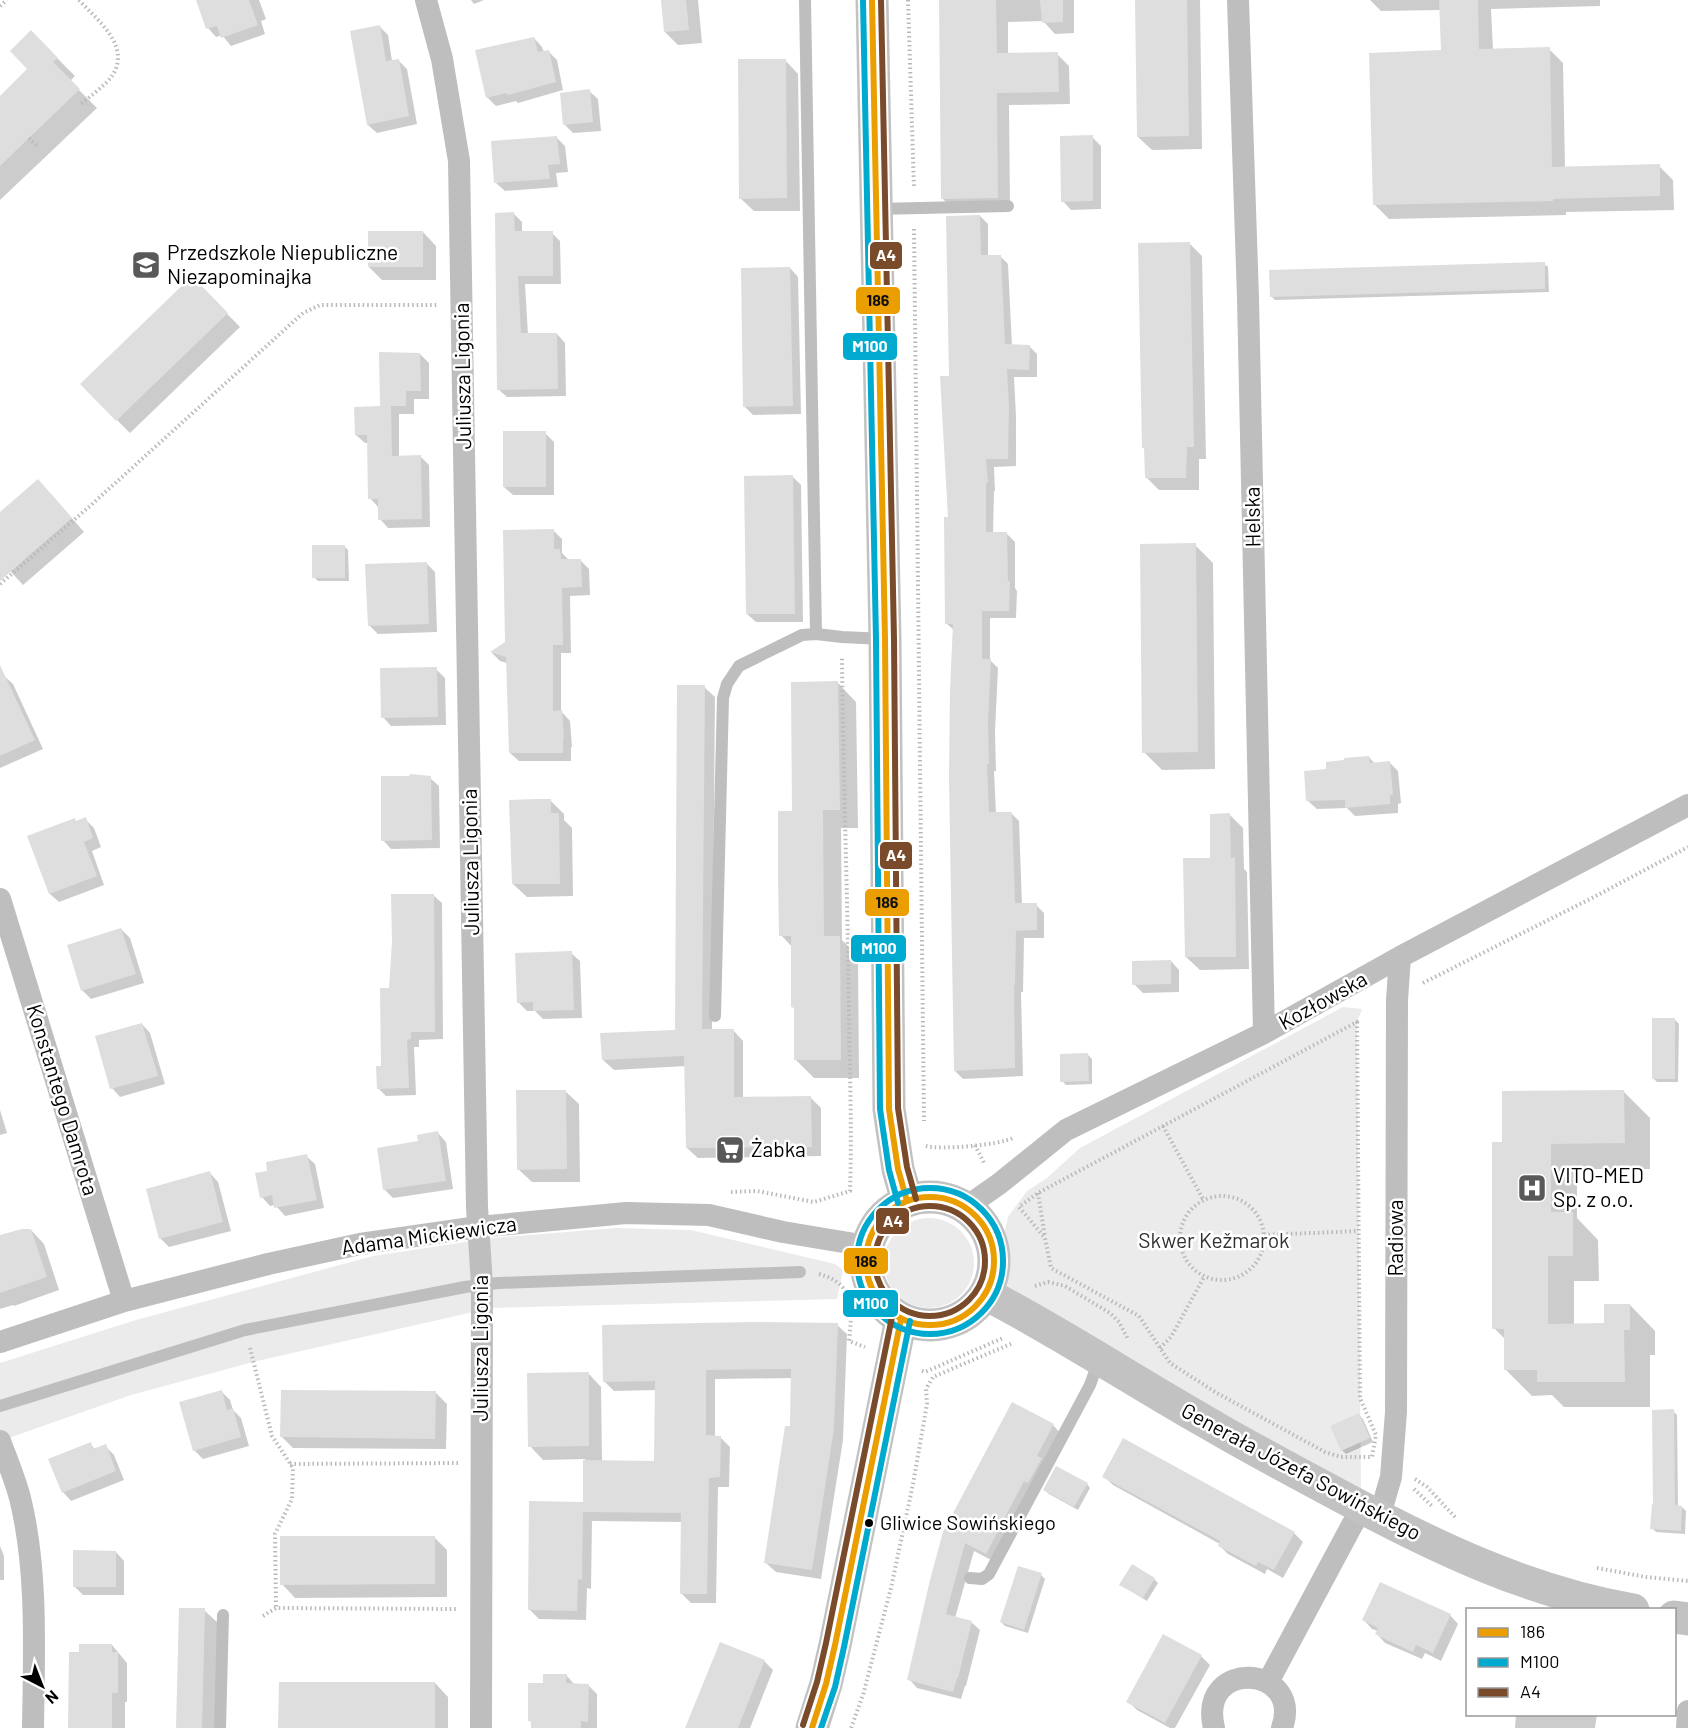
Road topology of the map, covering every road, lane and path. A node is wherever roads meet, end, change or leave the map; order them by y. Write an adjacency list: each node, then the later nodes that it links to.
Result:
1 (7, 0): 8 (path)
2 (79, 0): 9 (path)
3 (426, 0): 38 (street, Juliusza Ligonia)
4 (805, 0): 17 (lane)
5 (872, 0): 13 (street)
6 (908, 0): 14 (path)
7 (1238, 0): 26 (street, Helska)
8 (0, 6)
9 (80, 105)
10 (29, 138): 11 (path)
11 (37, 147)
12 (1008, 206): 14 (lane)
13 (876, 208): 14 (lane); 19 (street)
14 (914, 208): 28 (path)
15 (438, 305): 16 (path)
16 (0, 585)
17 (816, 634): 18 (lane); 25 (lane)
18 (842, 637): 19 (lane); 33 (path)
19 (885, 639): 35 (street)
20 (1688, 805): 23 (street, Kozłowska)
21 (1688, 847): 24 (path)
22 (0, 899): 47 (street, Konstantego Damrota)
23 (1400, 957): 26 (street, Kozłowska); 63 (street, Radiowa)
24 (1417, 990)
25 (715, 1016)
26 (1264, 1033): 37 (street, Kozłowska)
27 (1163, 1126): 34 (path); 36 (path); 39 (path)
28 (925, 1128)
29 (1016, 1136): 31 (path)
30 (925, 1140): 31 (path)
31 (975, 1145): 32 (path)
32 (986, 1166)
33 (724, 1192)
34 (1038, 1193): 41 (path); 41 (path)
35 (907, 1201): 37 (street); 42 (street)
36 (1204, 1201): 40 (path); 44 (path)
37 (966, 1207): 46 (street)
38 (478, 1227): 42 (street, Adama Mickiewicza); 45 (street, Juliusza Ligonia); 47 (street, Adama Mickiewicza)
39 (1358, 1231): 40 (path); 53 (path)
40 (1264, 1235): 44 (path)
41 (1045, 1238): 53 (path)
42 (867, 1246): 49 (street)
43 (800, 1272): 45 (lane); 54 (path)
44 (1204, 1277): 53 (path)
45 (482, 1285): 50 (lane); 77 (street, Juliusza Ligonia)
46 (986, 1294): 48 (street, Generała Józefa Sowińskiego); 49 (street)
47 (124, 1301): 51 (street, Adama Mickiewicza)
48 (1019, 1312): 54 (path); 55 (street, Generała Józefa Sowińskiego)
49 (901, 1319): 54 (street)
50 (245, 1330): 56 (lane); 59 (path)
51 (0, 1342)
52 (1020, 1347): 79 (path)
53 (1160, 1348)
54 (893, 1359): 78 (street)
55 (1100, 1359): 63 (street, Generała Józefa Sowińskiego); 66 (lane)
56 (0, 1406)
57 (0, 1441): 75 (street)
58 (464, 1463): 59 (path)
59 (290, 1464): 68 (path)
60 (1409, 1473): 64 (path)
61 (1411, 1487): 62 (path)
62 (1427, 1501)
63 (1370, 1512): 69 (street, Generała Józefa Sowińskiego); 73 (street, Radiowa)
64 (1459, 1519)
65 (1587, 1565): 67 (path)
66 (970, 1578)
67 (1688, 1581)
68 (276, 1608): 70 (path); 72 (path)
69 (1624, 1608)
70 (464, 1609)
71 (223, 1615): 76 (lane)
72 (263, 1616)
73 (1268, 1682): 80 (street); 81 (street)
74 (1688, 1711): 82 (street)
75 (33, 1728)
76 (220, 1728)
77 (481, 1728)
78 (812, 1728)
79 (850, 1728)
80 (1214, 1728)
81 (1282, 1728)
82 (1687, 1728)

